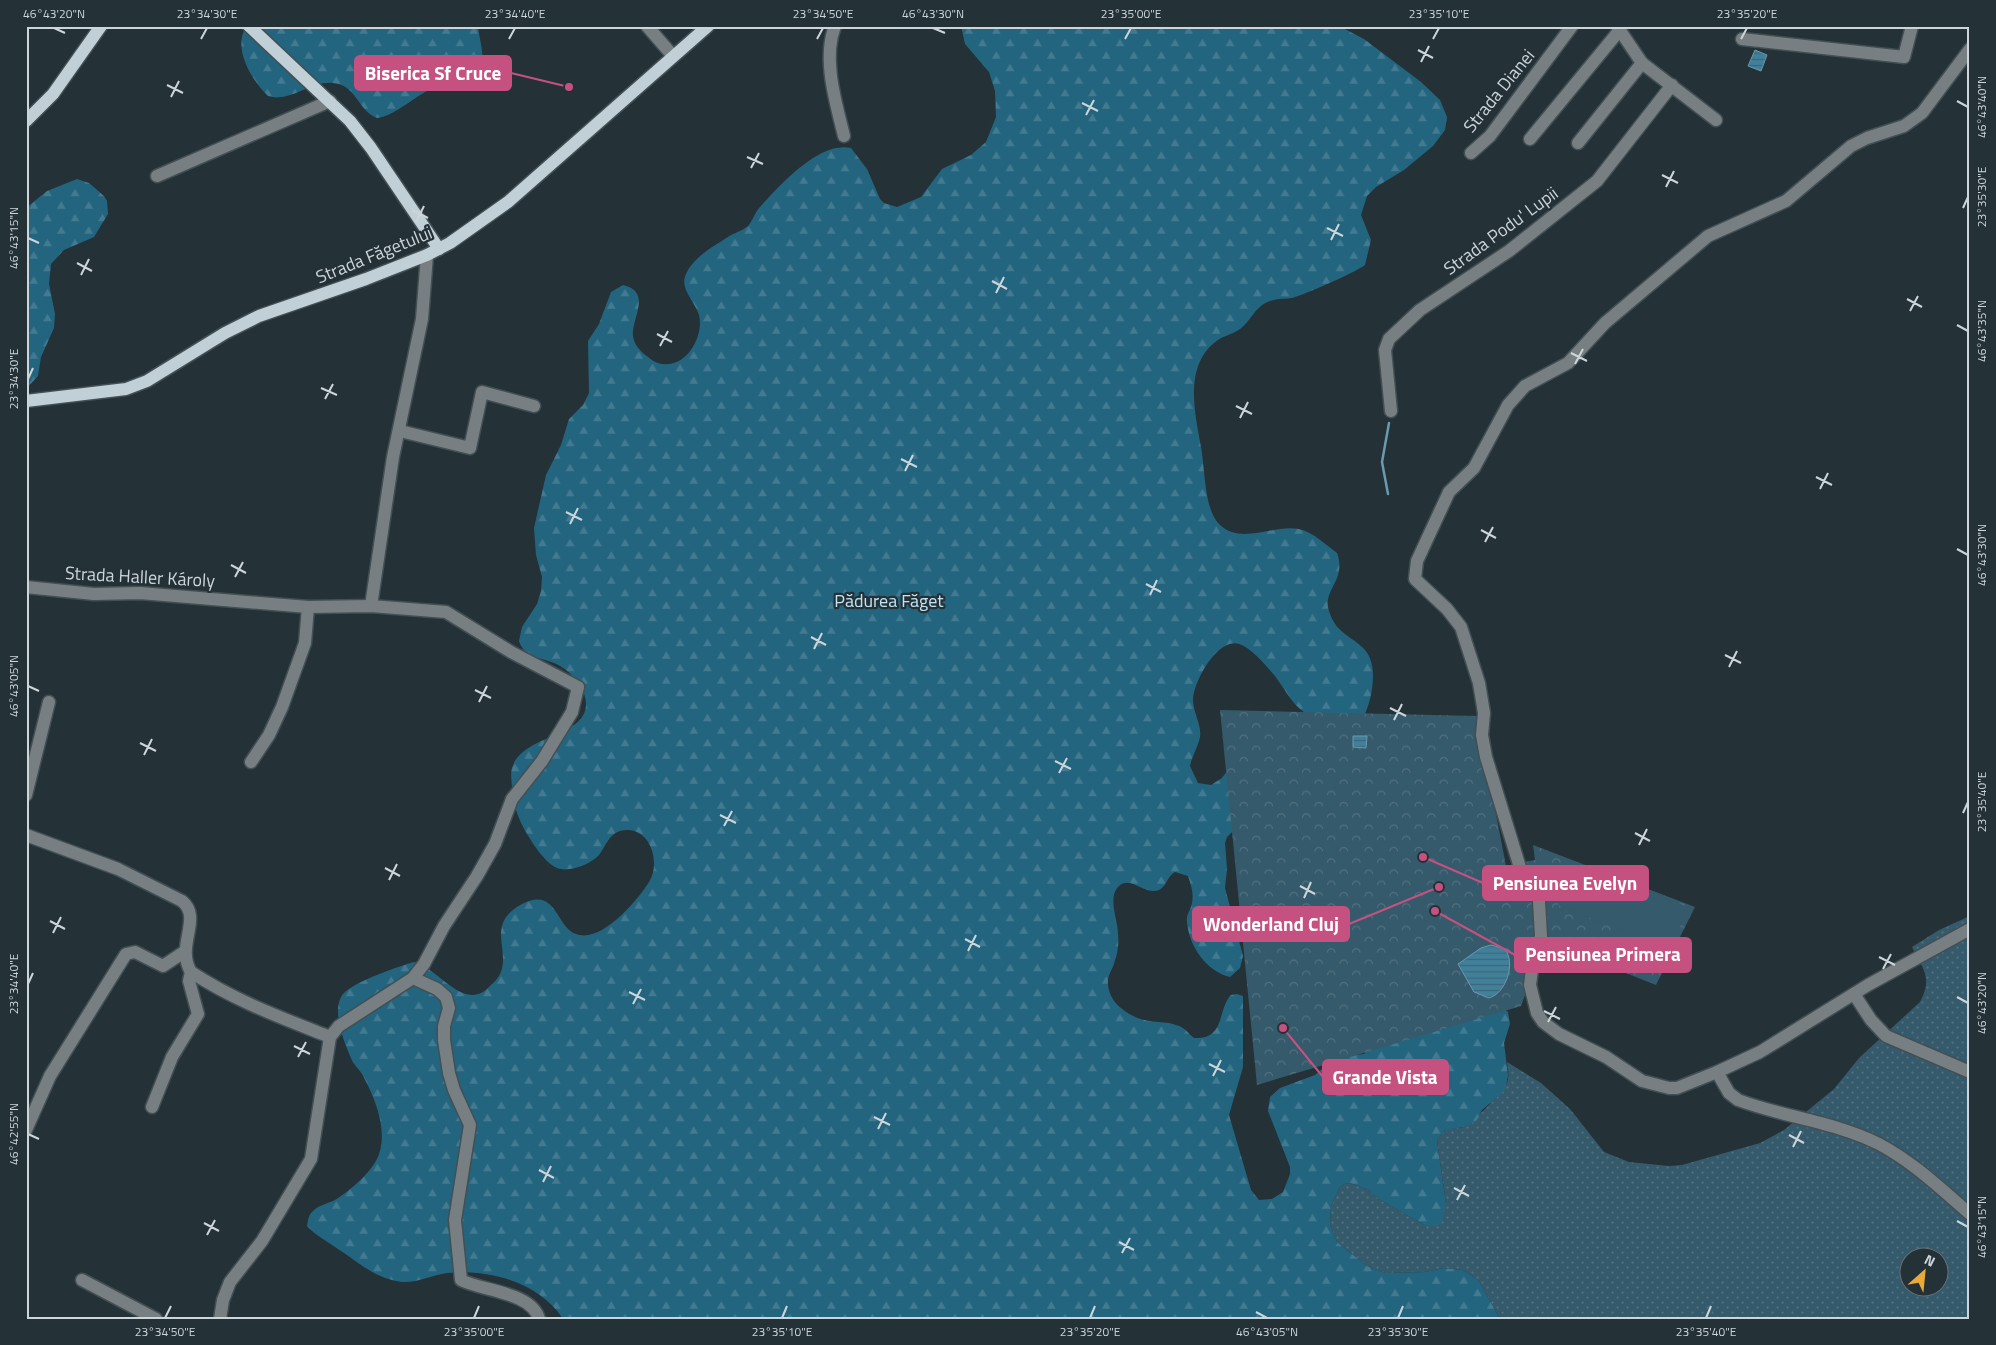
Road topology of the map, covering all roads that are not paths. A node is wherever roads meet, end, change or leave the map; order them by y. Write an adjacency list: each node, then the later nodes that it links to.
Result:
1 (101, 26): 16 (main road)
2 (249, 26): 14 (main road)
3 (647, 26): 11 (street)
4 (708, 26): 11 (main road, Strada Făgetului)
5 (835, 26): 17 (street)
6 (1572, 26): 20 (street, Strada Dianei)
7 (1912, 26): 9 (street)
8 (1618, 28): 12 (street); 18 (street)
9 (1742, 39)
10 (1970, 49): 40 (street)
11 (673, 56): 22 (main road, Strada Făgetului)
12 (1642, 63): 13 (street); 19 (street)
13 (1672, 85): 15 (street); 25 (street, Strada Podu' Lupii)
14 (330, 101): 21 (street); 22 (main road)
15 (1716, 120)
16 (26, 121)
17 (844, 136)
18 (1530, 139)
19 (1578, 144)
20 (1471, 153)
21 (157, 176)
22 (433, 252): 23 (main road, Strada Făgetului); 26 (street)
23 (26, 401)
24 (534, 406): 26 (street)
25 (1391, 412)
26 (400, 431): 28 (street)
27 (26, 587): 29 (street, Strada Haller Károly)
28 (371, 606): 29 (street, Strada Haller Károly); 37 (street, Strada Haller Károly)
29 (308, 607): 31 (street)
30 (49, 702): 32 (street)
31 (251, 762)
32 (26, 795)
33 (26, 835): 35 (street)
34 (1970, 928): 38 (street)
35 (184, 952): 36 (street); 43 (street)
36 (191, 972): 39 (street); 42 (street)
37 (414, 978): 39 (street); 48 (street)
38 (1854, 994): 40 (street); 41 (street)
39 (330, 1038): 47 (street)
40 (1717, 1072): 44 (street)
41 (1970, 1072)
42 (152, 1107)
43 (26, 1130)
44 (1970, 1214)
45 (82, 1280): 46 (street)
46 (156, 1319)
47 (220, 1319)
48 (539, 1319)

